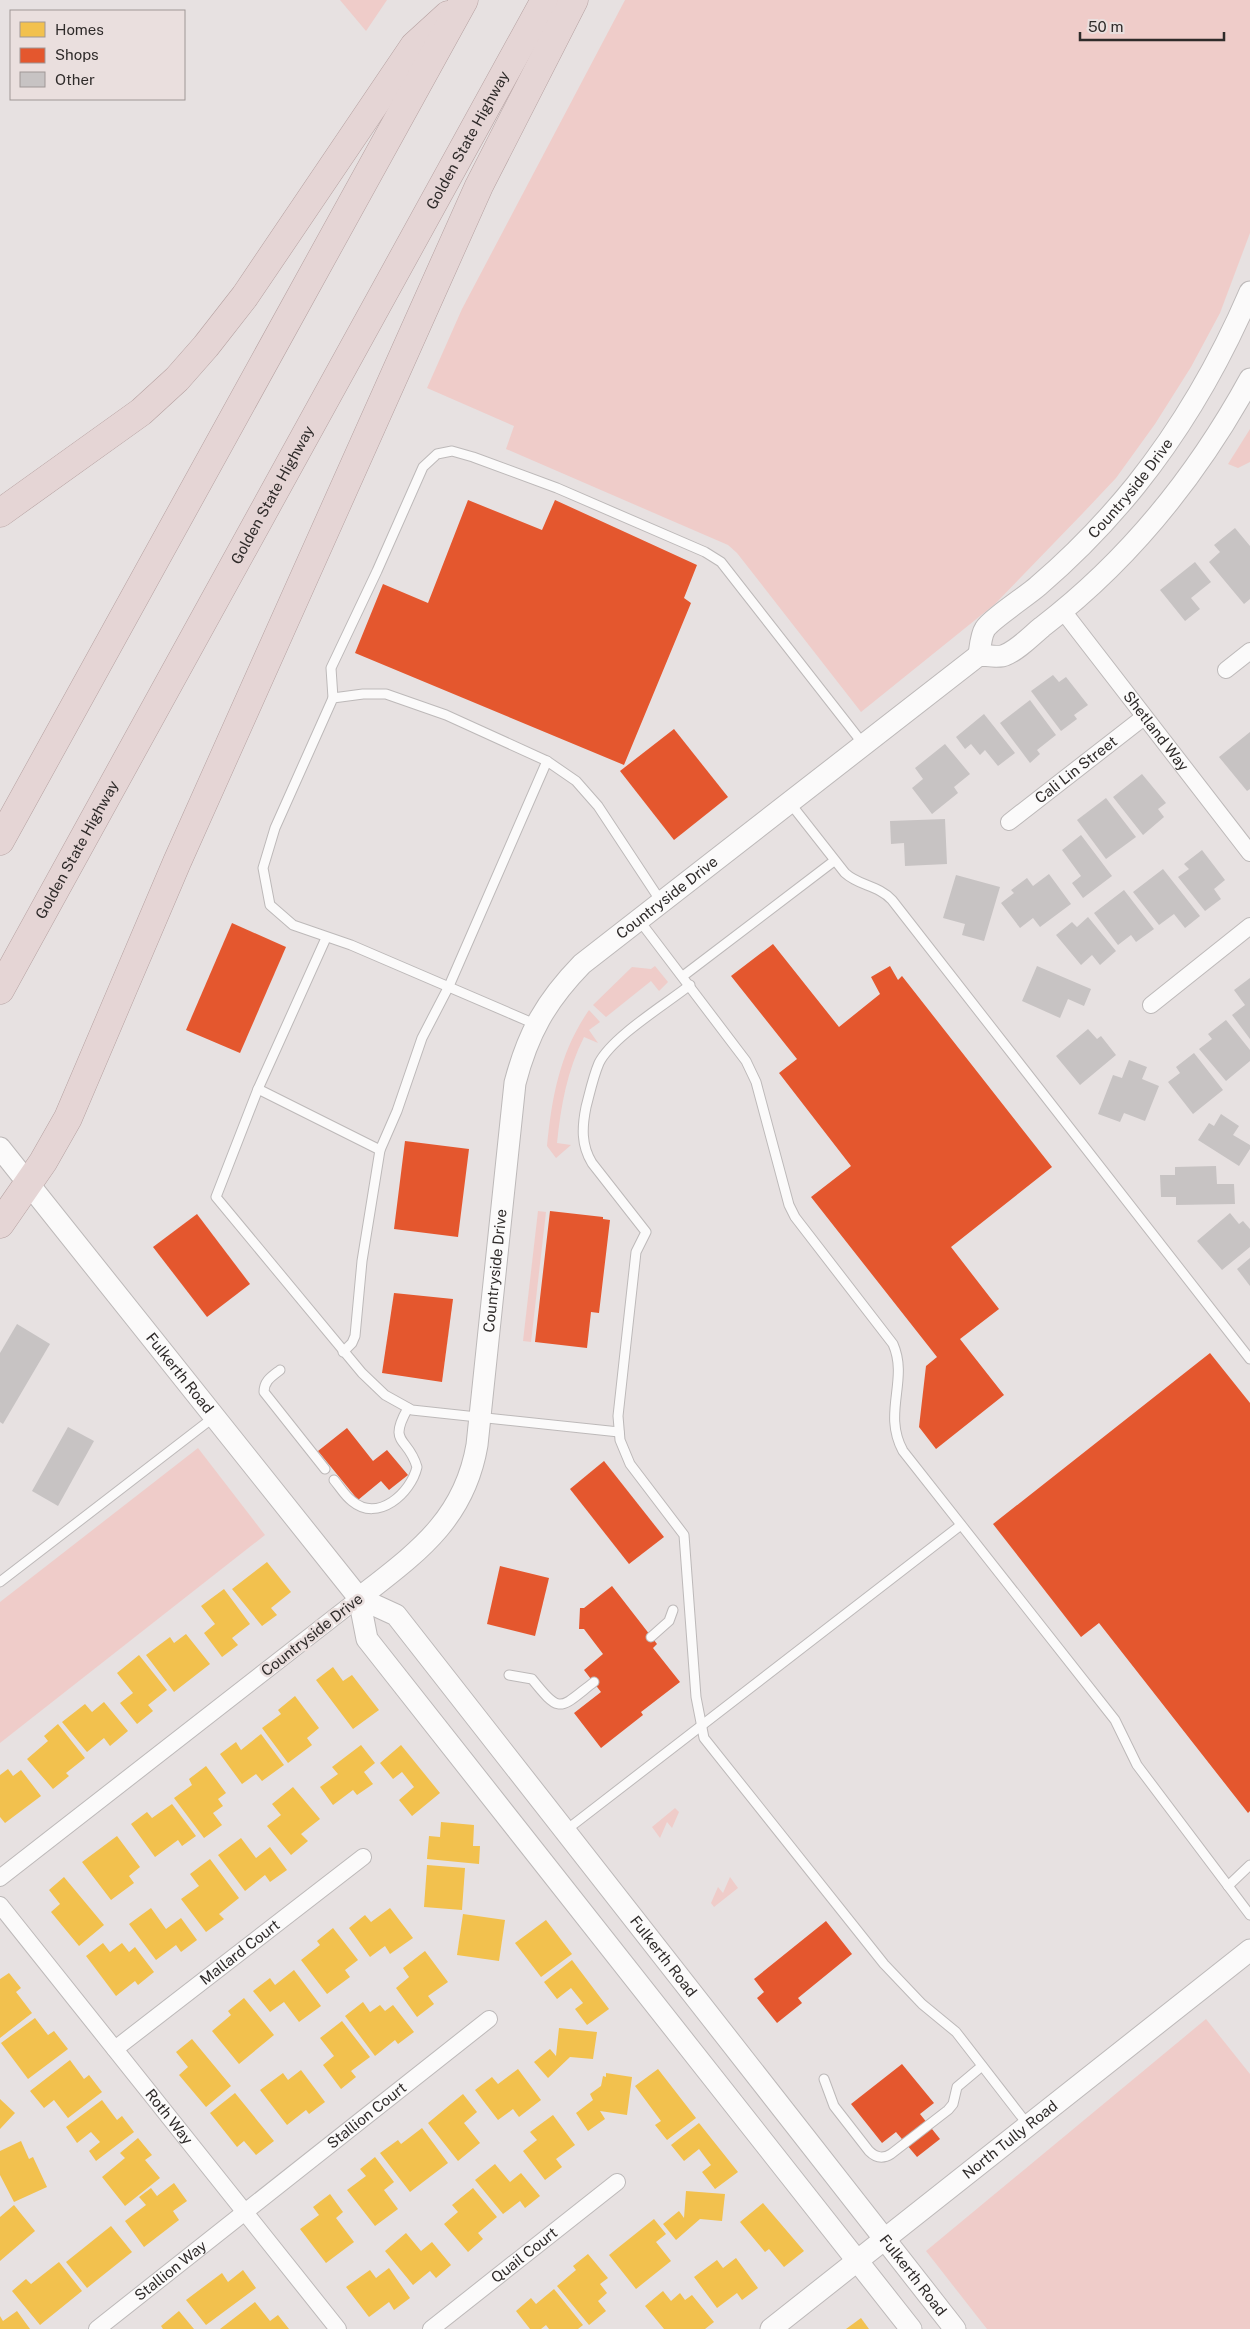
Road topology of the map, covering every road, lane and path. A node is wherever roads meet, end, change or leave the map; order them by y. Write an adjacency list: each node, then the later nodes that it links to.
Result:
1 (464, 0): 6 (highway); 17 (highway)
2 (545, 0): 27 (highway, Golden State Highway)
3 (574, 0): 33 (highway)
4 (1250, 292): 9 (street, Countryside Drive)
5 (1250, 379): 7 (street)
6 (0, 513)
7 (1063, 611): 9 (street); 12 (street, Shetland Way)
8 (1250, 651): 10 (street)
9 (979, 655): 13 (street, Countryside Drive)
10 (1226, 670)
11 (333, 698): 13 (lane); 14 (lane); 23 (lane)
12 (1144, 717): 16 (street, Cali Lin Street); 18 (street, Shetland Way)
13 (864, 745): 15 (street, Countryside Drive)
14 (547, 761): 20 (lane); 26 (lane)
15 (790, 803): 19 (lane); 20 (street, Countryside Drive)
16 (1009, 822)
17 (0, 841)
18 (1250, 854)
19 (834, 861): 24 (lane); 36 (lane)
20 (662, 903): 21 (street, Countryside Drive)
21 (639, 920): 24 (lane); 29 (street, Countryside Drive)
22 (1250, 926): 28 (street)
23 (326, 938): 26 (lane); 30 (lane)
24 (683, 976): 25 (lane)
25 (690, 985): 41 (lane); 44 (lane)
26 (449, 986): 29 (lane); 32 (lane)
27 (0, 990)
28 (1151, 1006)
29 (535, 1024): 39 (street, Countryside Drive)
30 (258, 1089): 32 (lane); 35 (lane)
31 (0, 1148): 33 (street, Fulkerth Road)
32 (380, 1150): 35 (lane)
33 (28, 1183): 34 (highway); 40 (street, Fulkerth Road)
34 (0, 1224)
35 (343, 1352): 38 (lane)
36 (1250, 1359)
37 (280, 1370): 42 (lane)
38 (408, 1408): 39 (lane); 43 (lane)
39 (480, 1416): 41 (lane); 46 (street, Countryside Drive)
40 (214, 1417): 45 (lane); 46 (street, Fulkerth Road)
41 (619, 1432): 51 (lane)
42 (325, 1469)
43 (334, 1480)
44 (962, 1525): 51 (lane); 56 (lane)
45 (0, 1582)
46 (359, 1598): 52 (street, Fulkerth Road); 55 (street, Countryside Drive); 68 (street, Fulkerth Road)
47 (673, 1610): 48 (lane)
48 (651, 1637)
49 (509, 1675): 50 (lane)
50 (594, 1682)
51 (700, 1727): 52 (lane); 62 (lane)
52 (565, 1831): 67 (street, Fulkerth Road)
53 (363, 1856): 61 (street, Mallard Court)
54 (1250, 1865): 56 (lane)
55 (0, 1878)
56 (1228, 1886): 58 (lane)
57 (0, 1904): 61 (street, Roth Way)
58 (1250, 1914)
59 (1250, 1950): 64 (street, North Tully Road)
60 (489, 2019): 66 (street, Stallion Court)
61 (115, 2049): 66 (street, Roth Way)
62 (982, 2066): 63 (lane); 64 (lane)
63 (824, 2079)
64 (1028, 2125): 67 (street, North Tully Road)
65 (617, 2182): 71 (street, Quail Court)
66 (245, 2213): 69 (street, Stallion Way); 70 (street, Roth Way)
67 (885, 2240): 68 (street, North Tully Road); 74 (street, Fulkerth Road)
68 (858, 2262): 72 (street, North Tully Road); 73 (street, Fulkerth Road)
69 (97, 2329)
70 (338, 2329)
71 (431, 2329)
72 (771, 2329)
73 (911, 2329)
74 (956, 2329)

